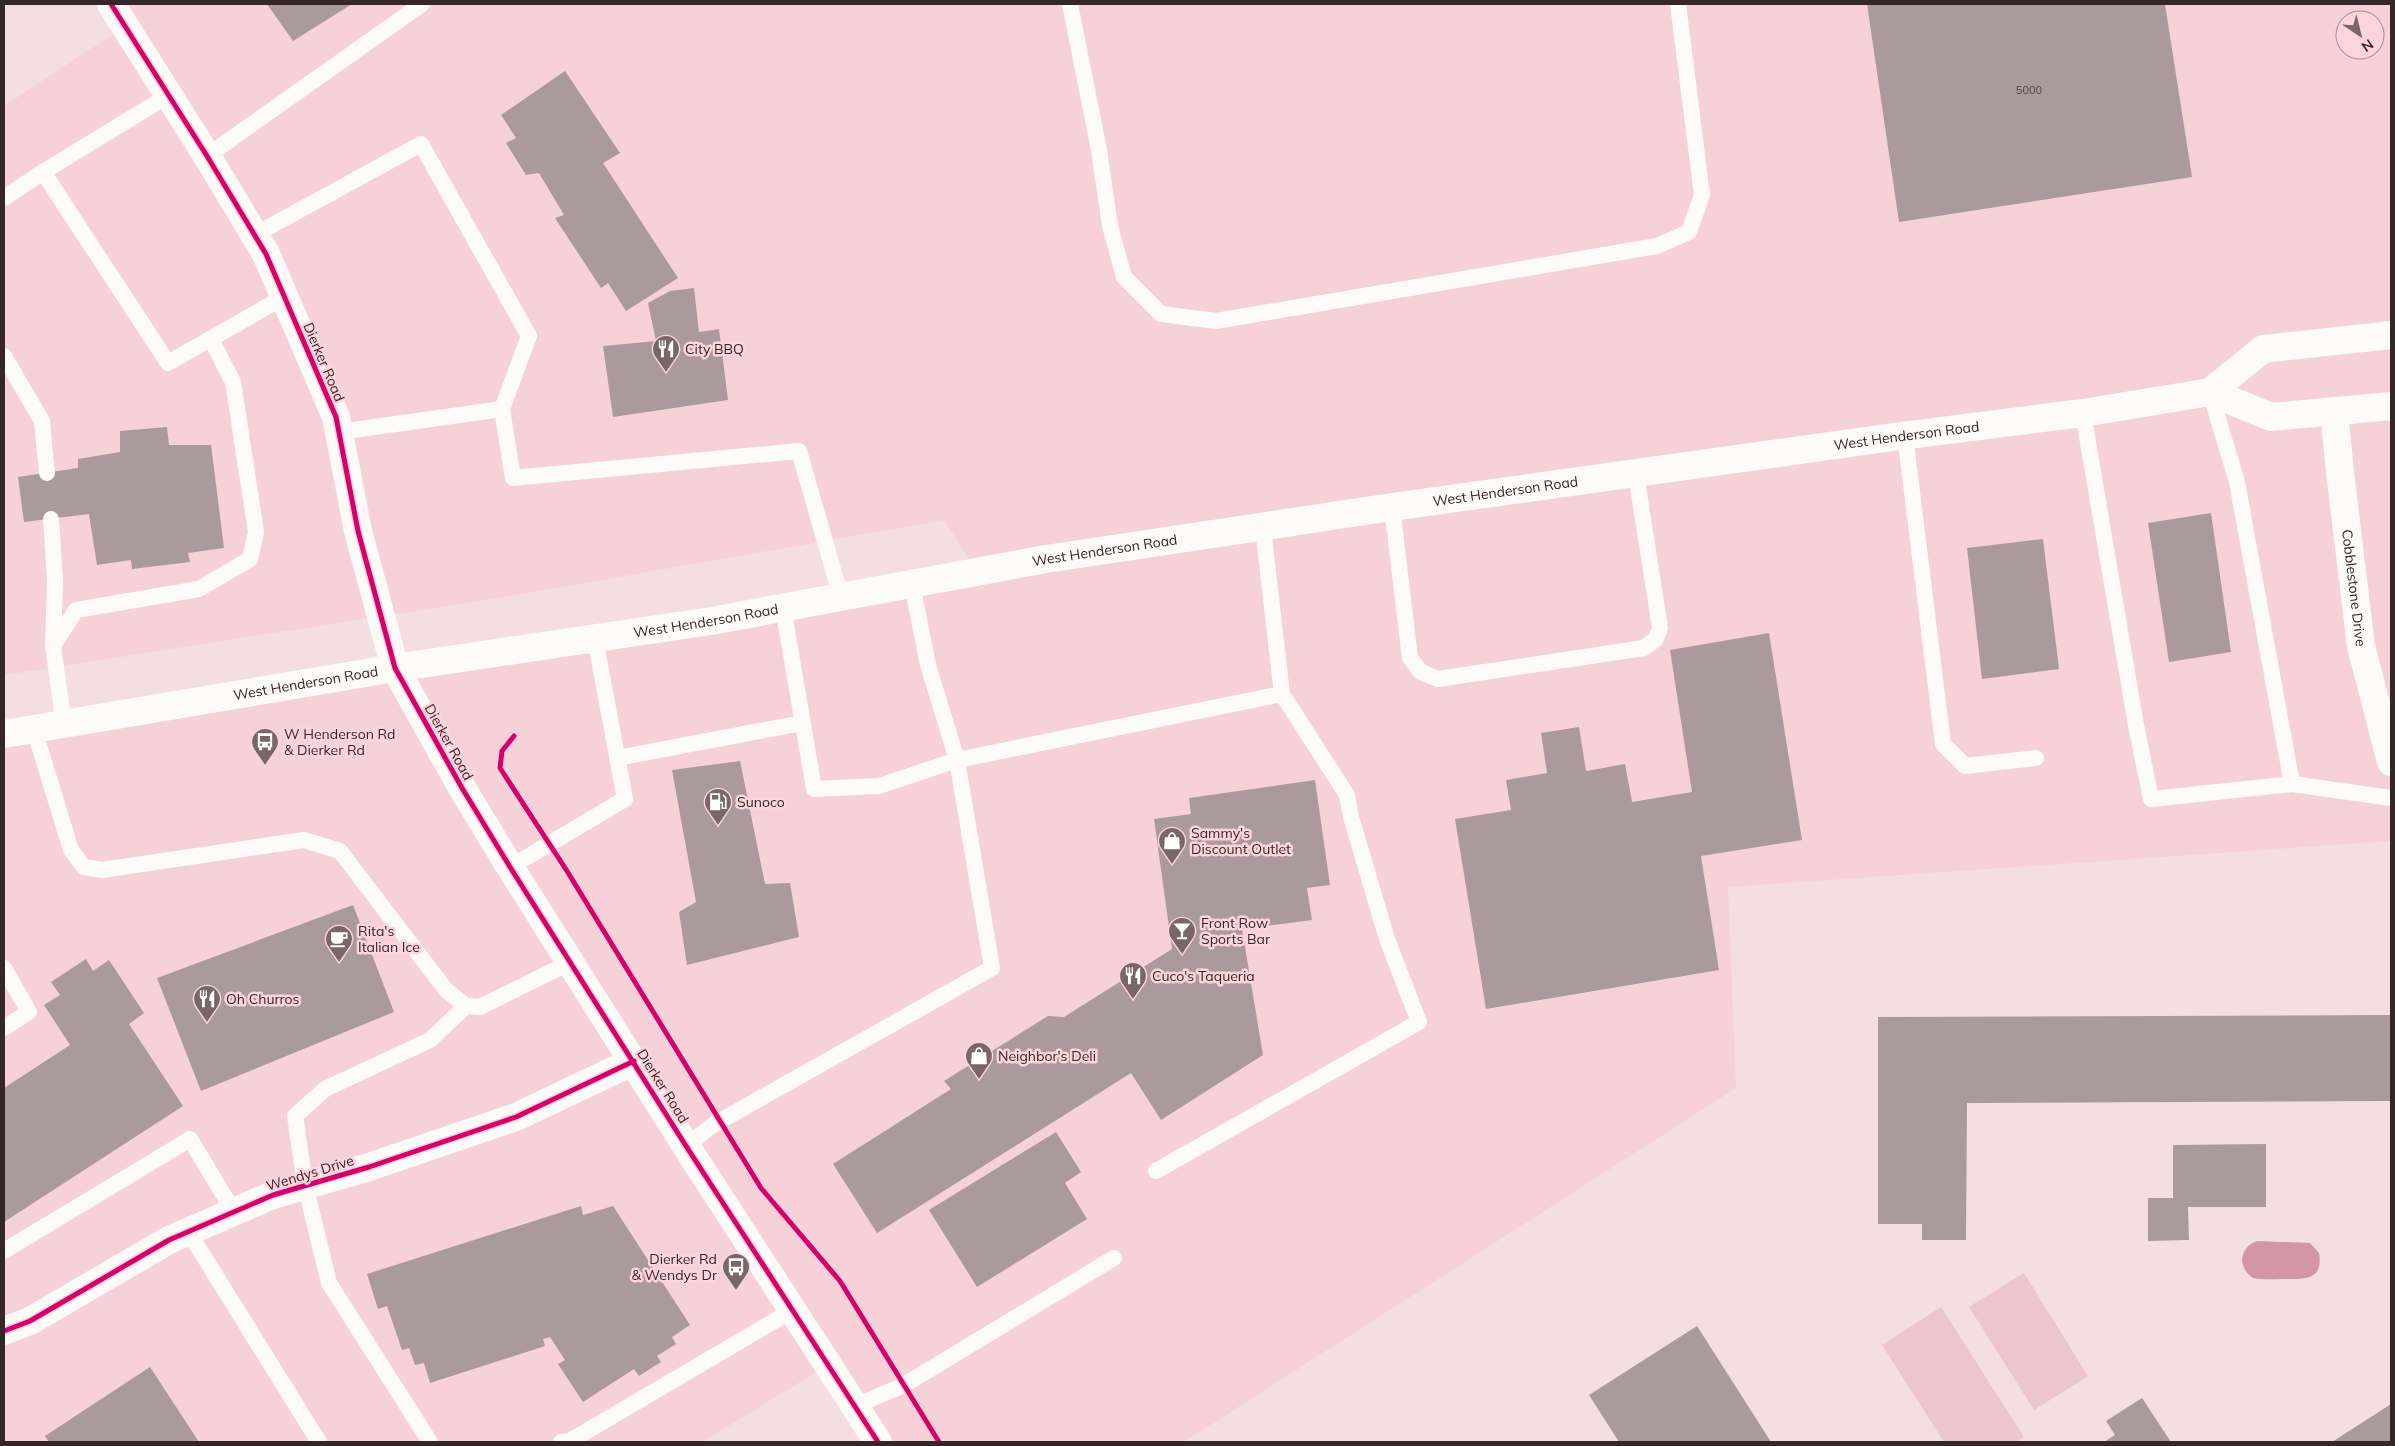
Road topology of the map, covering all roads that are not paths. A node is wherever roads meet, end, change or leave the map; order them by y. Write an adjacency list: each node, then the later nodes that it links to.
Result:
1 (111, 4): 5 (street, Dierker Road)
2 (422, 4): 6 (lane)
3 (1070, 4): 4 (lane)
4 (1678, 4)
5 (169, 95): 6 (street, Dierker Road); 7 (lane)
6 (207, 156): 9 (street, Dierker Road)
7 (44, 172): 8 (lane); 12 (lane)
8 (4, 198)
9 (254, 235): 10 (street, Dierker Road); 16 (lane)
10 (284, 297): 12 (lane); 19 (street, Dierker Road)
11 (2391, 335): 14 (street, West Henderson Road)
12 (211, 339): 30 (lane)
13 (4, 356): 21 (lane)
14 (2210, 392): 17 (street); 18 (street, West Henderson Road); 44 (lane)
15 (2391, 406): 17 (street)
16 (502, 409): 19 (lane); 28 (lane)
17 (2334, 411): 34 (street, Cobblestone Drive)
18 (2083, 413): 20 (street, West Henderson Road); 44 (lane)
19 (339, 432): 33 (street, Dierker Road)
20 (1905, 435): 22 (street, West Henderson Road); 41 (lane)
21 (47, 473)
22 (1636, 474): 23 (street, West Henderson Road); 23 (lane)
23 (1392, 507): 25 (street, West Henderson Road)
24 (51, 518): 26 (lane)
25 (1263, 528): 27 (street, West Henderson Road); 35 (lane)
26 (55, 581): 30 (lane); 32 (lane)
27 (912, 584): 28 (street, West Henderson Road); 42 (lane)
28 (841, 597): 29 (street, West Henderson Road)
29 (782, 607): 31 (street, West Henderson Road); 36 (lane)
30 (76, 610): 32 (lane)
31 (595, 638): 33 (street, West Henderson Road); 40 (lane)
32 (53, 646): 37 (lane)
33 (395, 668): 37 (street, West Henderson Road); 46 (street, Dierker Road)
34 (2382, 691): 43 (street, Cobblestone Drive)
35 (1282, 694): 42 (lane); 53 (lane)
36 (802, 723): 40 (lane); 42 (lane)
37 (64, 725): 38 (street, West Henderson Road)
38 (34, 729): 39 (street, West Henderson Road); 49 (lane)
39 (4, 734)
40 (617, 758): 46 (lane)
41 (2036, 758)
42 (957, 760): 52 (lane)
43 (2391, 762)
44 (2292, 784): 45 (lane)
45 (2391, 798)
46 (510, 867): 47 (street, Dierker Road)
47 (571, 962): 49 (lane); 51 (street, Dierker Road)
48 (4, 968): 50 (lane)
49 (466, 1006): 54 (lane)
50 (4, 1028)
51 (634, 1061): 52 (street, Dierker Road); 54 (street, Wendys Drive)
52 (686, 1146): 59 (street, Dierker Road)
53 (1156, 1171)
54 (305, 1184): 55 (street, Wendys Drive); 63 (lane)
55 (234, 1212): 56 (street, Wendys Drive); 57 (lane)
56 (188, 1232): 60 (street, Wendys Drive); 62 (lane)
57 (4, 1251)
58 (1114, 1258): 61 (lane)
59 (793, 1310): 61 (street, Dierker Road); 64 (lane)
60 (4, 1331)
61 (855, 1406): 65 (street, Dierker Road)
62 (319, 1442)
63 (430, 1442)
64 (561, 1442)
65 (878, 1442)

